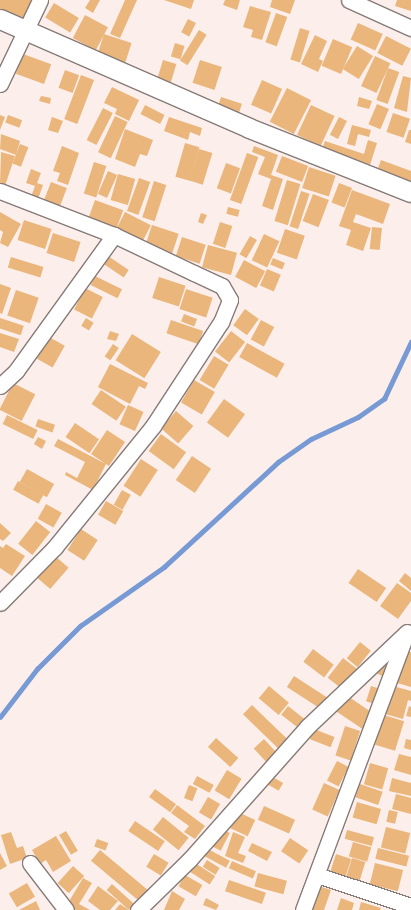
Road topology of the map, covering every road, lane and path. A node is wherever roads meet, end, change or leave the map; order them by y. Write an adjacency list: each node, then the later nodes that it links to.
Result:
1 (40, 0): 5 (street)
2 (350, 0): 4 (street)
3 (0, 19): 5 (street)
4 (411, 28)
5 (26, 30): 6 (street); 8 (street)
6 (0, 84)
7 (0, 190): 9 (street)
8 (411, 192)
9 (114, 235): 10 (street); 11 (street)
10 (0, 386)
11 (0, 603)
12 (409, 629): 14 (street); 17 (street)
13 (30, 863): 16 (street)
14 (317, 875): 15 (street); 18 (street)
15 (411, 906)
16 (63, 909)
17 (138, 910)
18 (303, 910)

